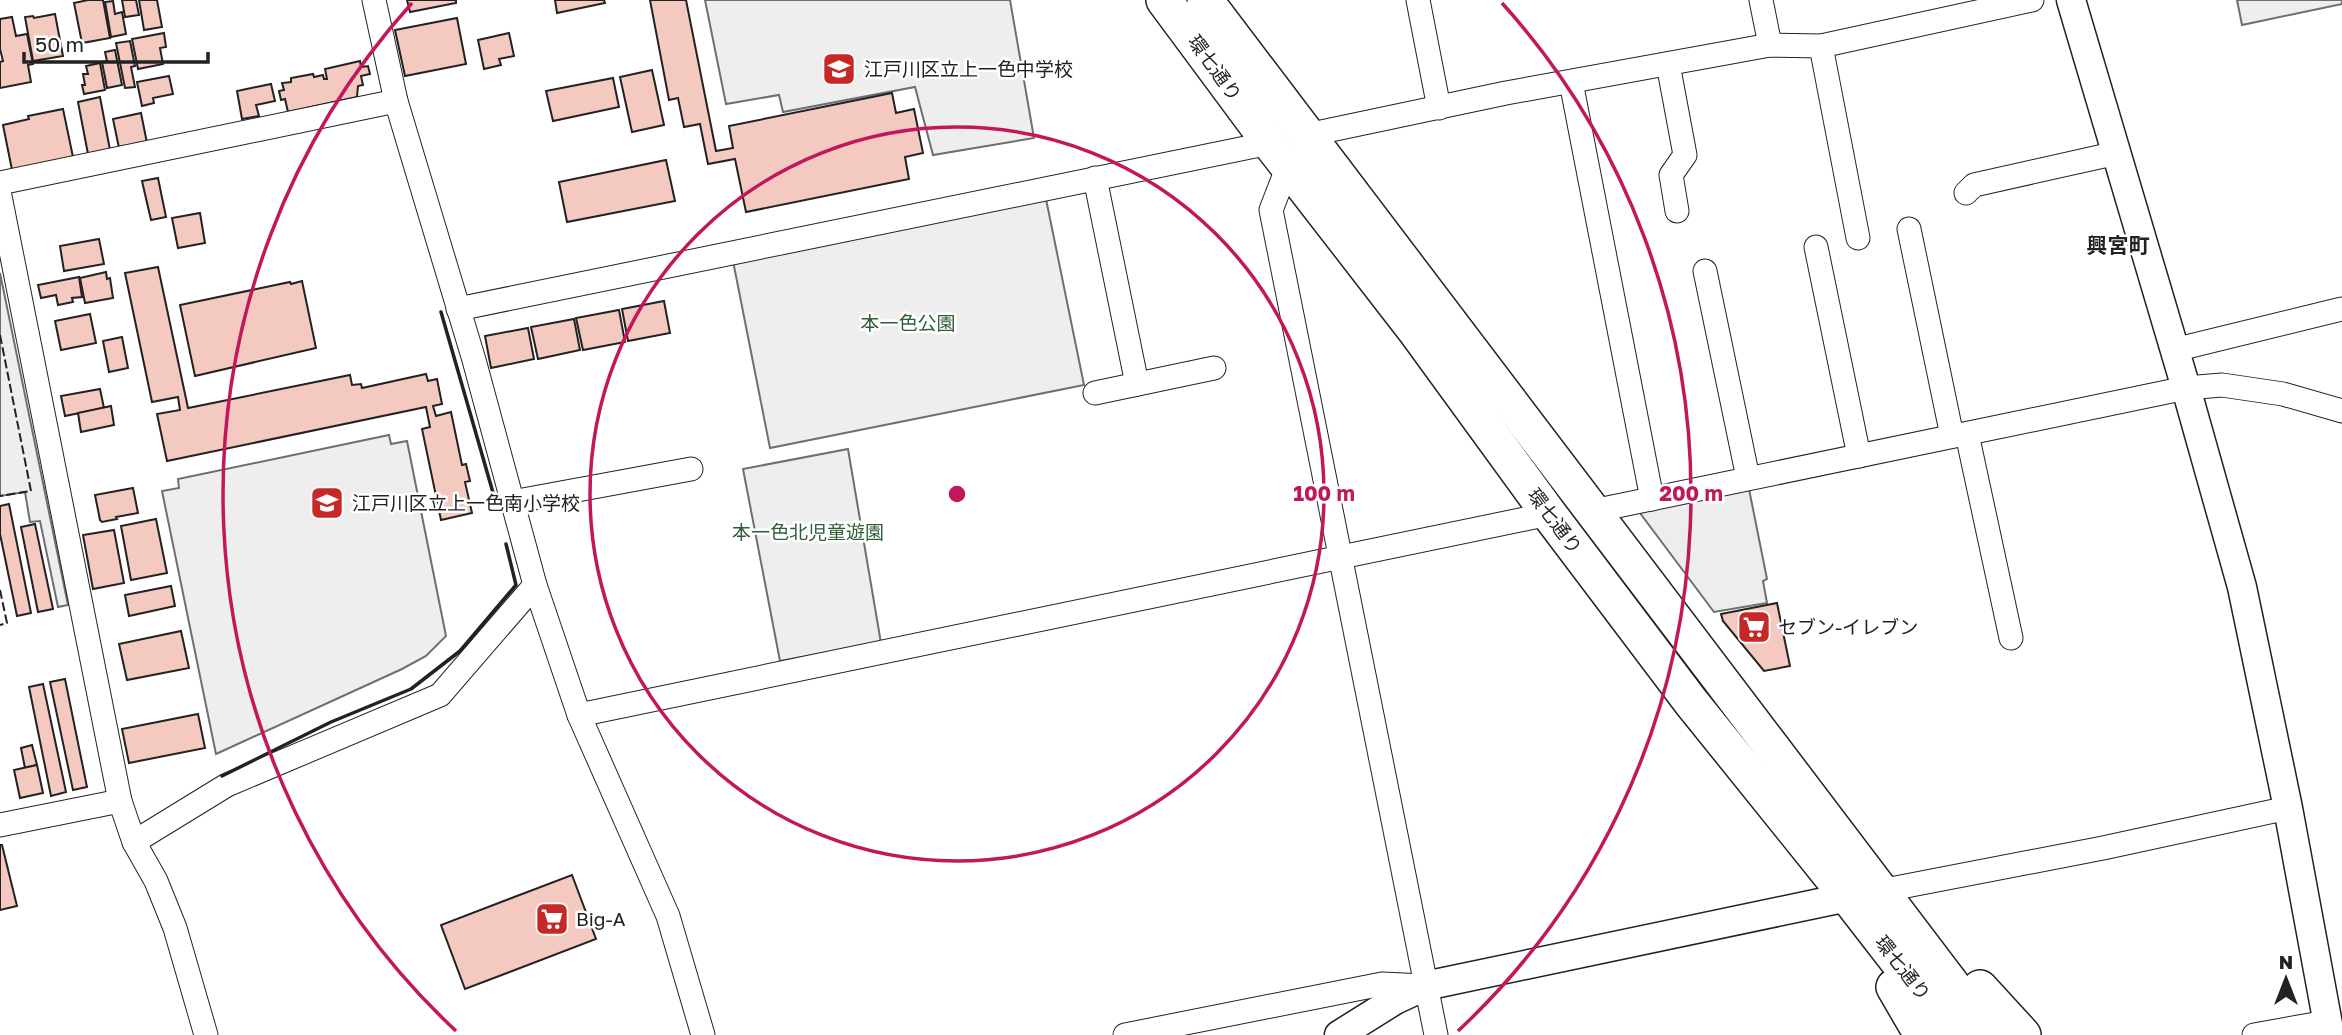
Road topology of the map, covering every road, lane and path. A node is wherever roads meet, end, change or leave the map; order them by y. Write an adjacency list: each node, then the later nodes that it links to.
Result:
1 (374, 0): 12 (street)
2 (1164, 0): 16 (main road, 環七通り)
3 (1205, 0): 14 (main road, 環七通り)
4 (1418, 0): 13 (street)
5 (1762, 0): 8 (street)
6 (2032, 0): 9 (street)
7 (2071, 0): 15 (street)
8 (1770, 46): 9 (street); 10 (street)
9 (1821, 46): 23 (street)
10 (1668, 64): 11 (street); 21 (street)
11 (1572, 82): 13 (street); 38 (street)
12 (396, 101): 18 (street); 26 (street)
13 (1439, 108): 14 (street)
14 (1307, 135): 40 (main road, 環七通り)
15 (2117, 153): 19 (street); 28 (street)
16 (1279, 154): 17 (street); 41 (main road, 環七通り); 42 (street)
17 (1095, 178): 26 (street); 30 (street)
18 (0, 183)
19 (1966, 193)
20 (0, 196): 46 (street)
21 (1677, 211)
22 (1909, 229): 34 (street)
23 (1858, 239)
24 (1816, 247): 35 (street)
25 (1705, 271): 37 (street)
26 (458, 309): 39 (street)
27 (2342, 309): 28 (street)
28 (2174, 351): 31 (street)
29 (1214, 368): 30 (street)
30 (1137, 384): 32 (street)
31 (2186, 388): 33 (street); 34 (street); 47 (street)
32 (1095, 393)
33 (2342, 411)
34 (1959, 435): 35 (street); 44 (street)
35 (1859, 456): 37 (street)
36 (691, 469): 39 (street)
37 (1748, 478): 38 (street)
38 (1651, 499): 40 (street)
39 (512, 502): 43 (street)
40 (1593, 510): 50 (main road, 環七通り)
41 (1549, 514): 42 (street); 50 (main road, 環七通り)
42 (1340, 557): 45 (street); 51 (street)
43 (535, 585): 45 (street); 49 (street)
44 (2011, 638)
45 (579, 715): 54 (street)
46 (120, 801): 48 (street); 49 (street)
47 (2288, 808): 50 (street); 52 (street)
48 (0, 825)
49 (134, 842): 53 (street)
50 (1864, 894): 51 (street); 58 (main road); 59 (main road, 環七通り); 60 (main road, 環七通り); 61 (main road)
51 (1425, 986): 55 (street); 56 (street); 57 (street)
52 (2328, 1028): 62 (street)
53 (206, 1035)
54 (703, 1035)
55 (1125, 1035)
56 (1339, 1035)
57 (1436, 1035)
58 (1922, 1035)
59 (1955, 1035)
60 (1990, 1035)
61 (2023, 1035)
62 (2254, 1035)

